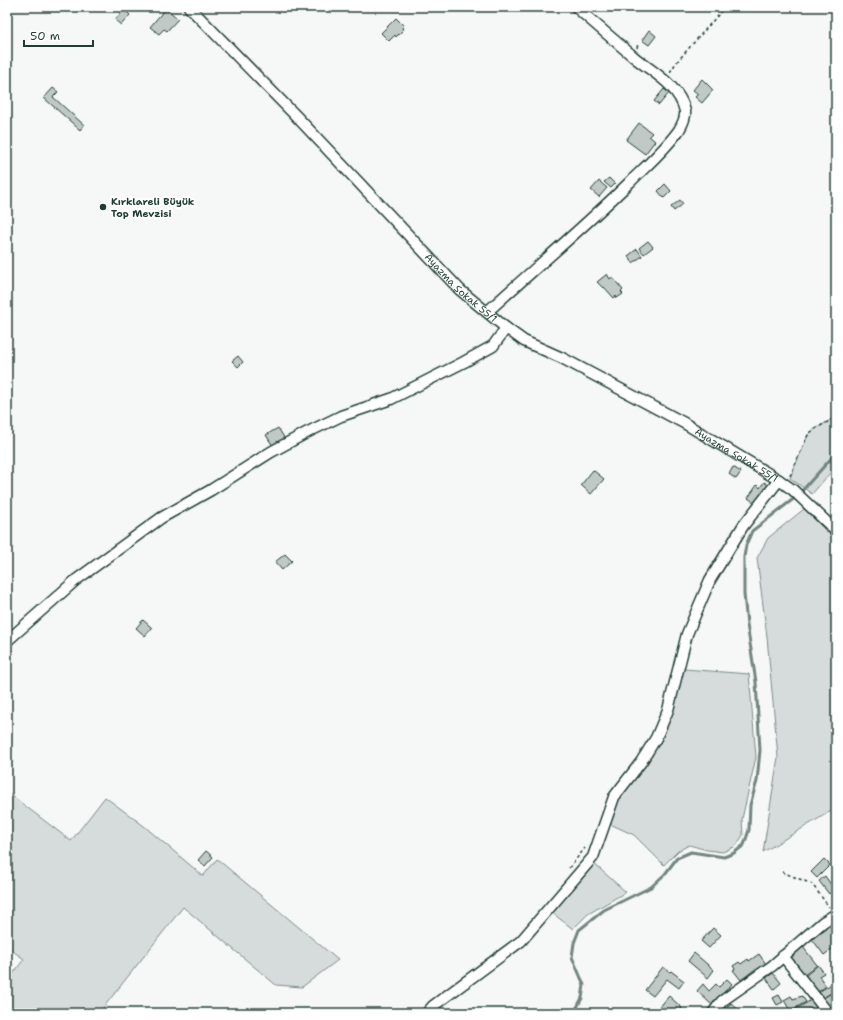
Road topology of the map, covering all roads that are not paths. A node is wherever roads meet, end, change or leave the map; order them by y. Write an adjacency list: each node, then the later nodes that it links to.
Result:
1 (189, 7): 3 (street, Ayazma Sokak 55/1)
2 (576, 7): 3 (street)
3 (487, 312): 4 (street, Ayazma Sokak 55/1)
4 (506, 328): 5 (street, Ayazma Sokak 55/1); 7 (street)
5 (786, 485): 6 (street, Ayazma Sokak 55/1); 10 (street)
6 (836, 531)
7 (7, 641)
8 (834, 917): 9 (street)
9 (783, 956): 11 (street); 12 (street)
10 (427, 1013)
11 (713, 1013)
12 (828, 1013)

